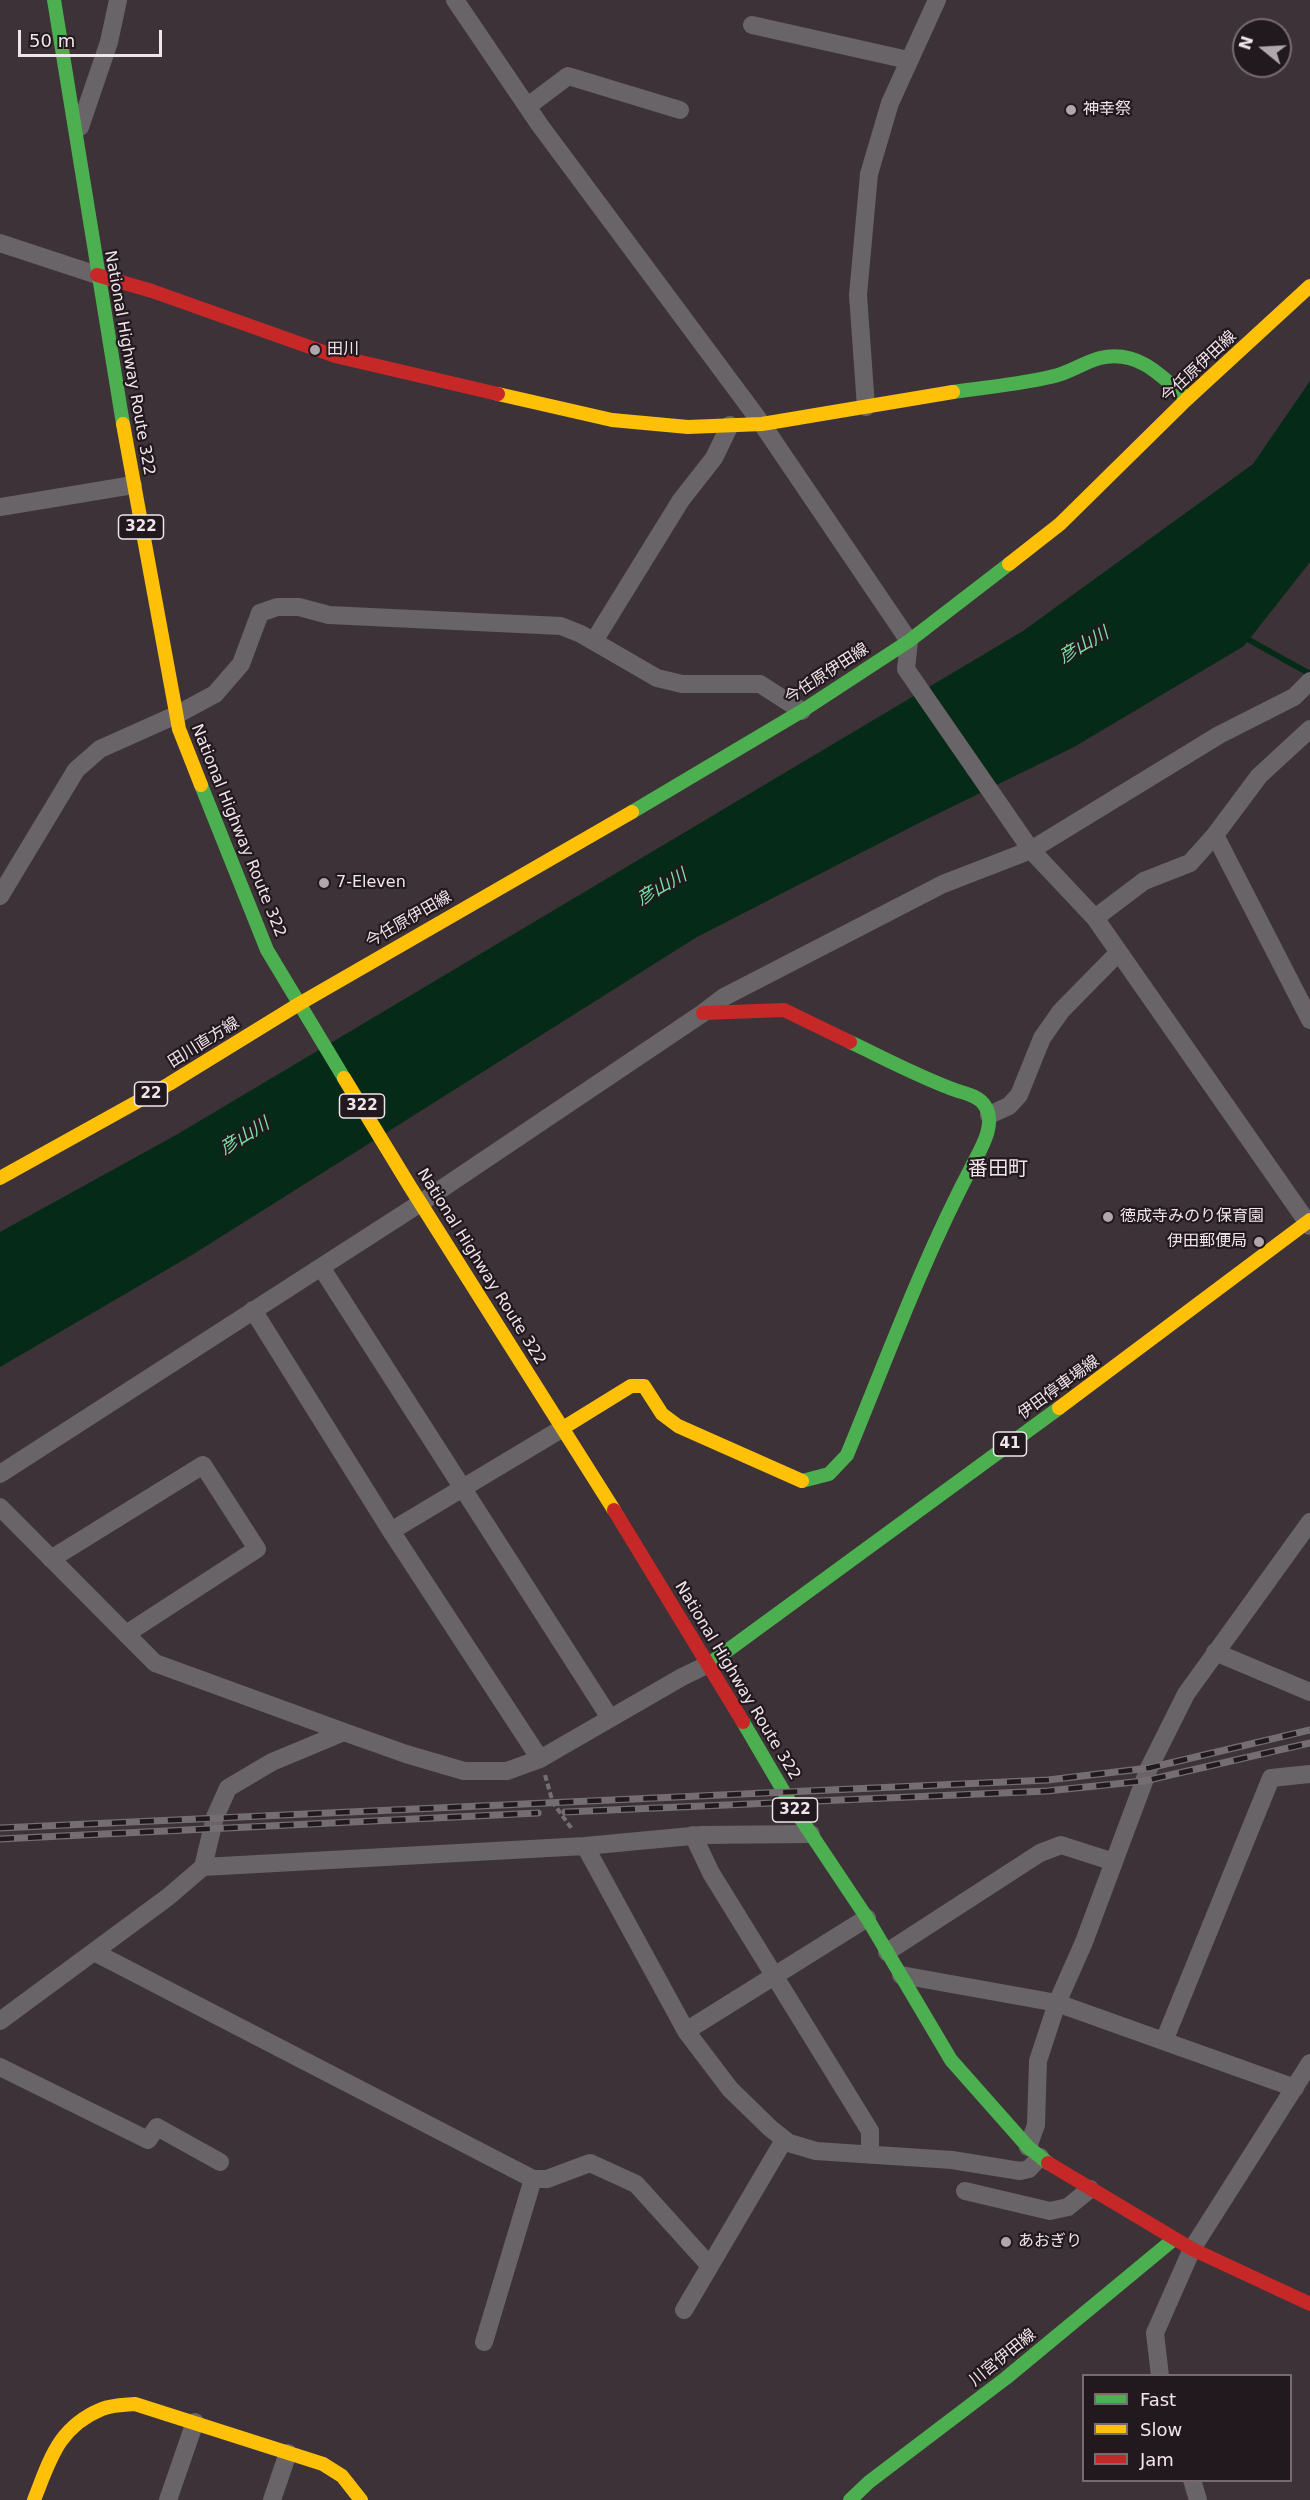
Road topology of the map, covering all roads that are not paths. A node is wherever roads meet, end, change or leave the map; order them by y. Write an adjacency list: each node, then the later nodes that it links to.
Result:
1 (54, 0): 9 (main road, National Highway Route 322 / 322)
2 (118, 0): 9 (street)
3 (455, 0): 7 (street)
4 (937, 0): 6 (street)
5 (752, 25): 6 (street)
6 (908, 60): 14 (street)
7 (528, 106): 8 (street); 15 (street)
8 (680, 110)
9 (76, 140): 11 (main road, National Highway Route 322 / 322)
10 (0, 243): 11 (street)
11 (97, 275): 16 (main road); 17 (main road, National Highway Route 322 / 322)
12 (1310, 286): 13 (main road, 今任原伊田線)
13 (1187, 399): 14 (main road); 20 (main road, 今任原伊田線)
14 (866, 407): 15 (main road)
15 (762, 424): 16 (main road); 20 (street)
16 (729, 425): 19 (street)
17 (133, 484): 18 (street); 23 (main road, National Highway Route 322 / 322)
18 (0, 507)
19 (594, 641): 22 (street); 23 (street)
20 (909, 641): 22 (main road, 今任原伊田線); 26 (street)
21 (1310, 681): 26 (street)
22 (801, 711): 31 (main road, 今任原伊田線)
23 (176, 715): 27 (street); 31 (main road, National Highway Route 322 / 322)
24 (1310, 729): 25 (street)
25 (1215, 835): 28 (street); 30 (street)
26 (1027, 845): 28 (street); 32 (street)
27 (0, 896)
28 (1095, 918): 29 (street)
29 (1119, 952): 34 (street); 37 (street)
30 (1303, 990): 33 (street)
31 (299, 1004): 35 (main road, 田川直方線 / 22); 36 (main road, National Highway Route 322 / 322)
32 (703, 1013): 34 (main road); 36 (street)
33 (1310, 1020)
34 (989, 1115): 40 (main road)
35 (0, 1178)
36 (422, 1202): 38 (street); 40 (main road, National Highway Route 322 / 322)
37 (1309, 1223): 49 (main road, 伊田停車場線 / 41)
38 (321, 1267): 39 (street); 42 (street)
39 (253, 1310): 41 (street); 45 (street)
40 (563, 1428): 42 (street); 49 (main road, National Highway Route 322 / 322)
41 (0, 1474)
42 (463, 1488): 45 (street); 51 (street)
43 (0, 1507): 46 (street)
44 (1310, 1521): 48 (street)
45 (391, 1531): 53 (street)
46 (51, 1559): 47 (street); 47 (street)
47 (126, 1634): 52 (street)
48 (1215, 1652): 50 (street); 58 (street)
49 (709, 1664): 51 (street); 55 (main road, National Highway Route 322 / 322)
50 (1310, 1692)
51 (610, 1718): 53 (street)
52 (344, 1732): 53 (street); 59 (street)
53 (540, 1759)
54 (1310, 1774): 68 (street)
55 (811, 1834): 56 (street); 60 (main road, National Highway Route 322 / 322)
56 (693, 1835): 57 (street); 64 (street)
57 (585, 1846): 59 (street); 67 (street)
58 (1114, 1862): 62 (street); 65 (street)
59 (203, 1867): 61 (street)
60 (867, 1918): 62 (main road, National Highway Route 322 / 322); 64 (street)
61 (94, 1952): 66 (street); 76 (street)
62 (887, 1952): 63 (main road, National Highway Route 322 / 322)
63 (901, 1975): 65 (street); 73 (main road, National Highway Route 322 / 322)
64 (773, 1977): 67 (street); 74 (street)
65 (1057, 2003): 68 (street); 73 (street)
66 (0, 2021)
67 (686, 2031): 72 (street)
68 (1164, 2041): 71 (street)
69 (1310, 2063): 71 (street)
70 (0, 2067): 75 (street)
71 (1295, 2088): 80 (street)
72 (784, 2140): 74 (street); 81 (street)
73 (1034, 2152): 74 (street); 77 (main road, National Highway Route 322 / 322)
74 (870, 2155)
75 (220, 2162)
76 (532, 2179): 81 (street); 84 (street)
77 (1090, 2189): 78 (street); 79 (main road, National Highway Route 322 / 322)
78 (965, 2190)
79 (1174, 2238): 80 (main road, National Highway Route 322 / 322); 93 (main road, 川宮伊田線)
80 (1192, 2249): 82 (main road, National Highway Route 322 / 322); 85 (street)
81 (710, 2266): 83 (street)
82 (1310, 2304)
83 (684, 2310)
84 (484, 2342)
85 (1160, 2374)
86 (195, 2422): 87 (main road); 89 (main road); 90 (street)
87 (288, 2453): 91 (street); 92 (main road)
88 (1192, 2482): 94 (street)
89 (34, 2500)
90 (168, 2500)
91 (272, 2500)
92 (361, 2500)
93 (850, 2500)
94 (1198, 2500)

